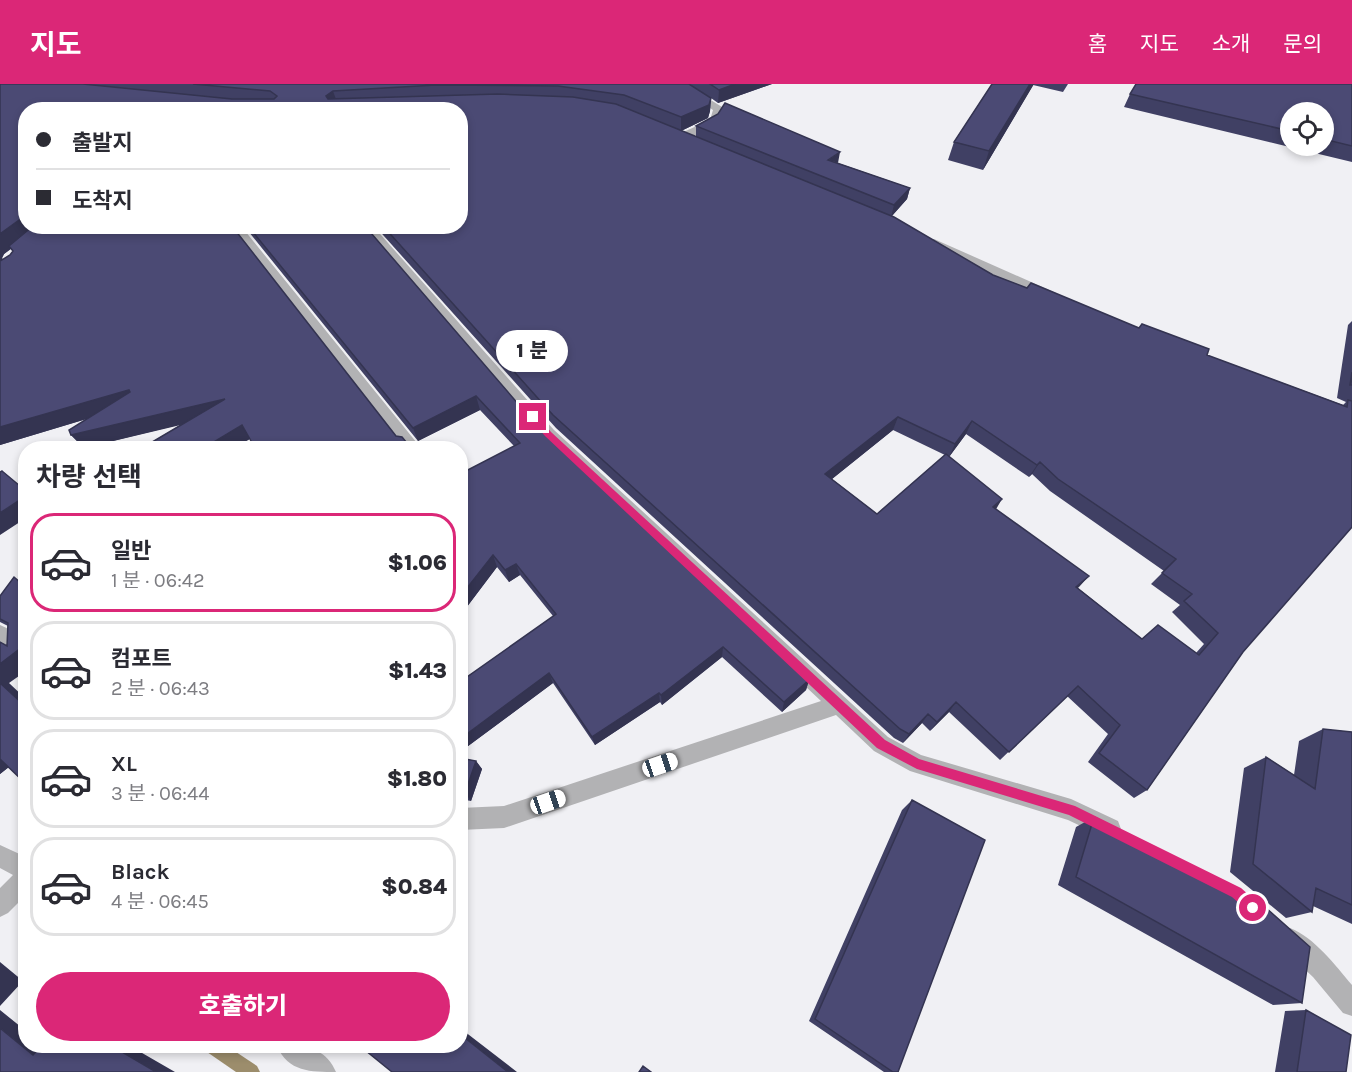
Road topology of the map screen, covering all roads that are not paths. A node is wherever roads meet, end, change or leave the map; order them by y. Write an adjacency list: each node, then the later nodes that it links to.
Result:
1 (678, 84): 2 (street)
2 (704, 145)
3 (240, 234): 7 (street)
4 (373, 234): 10 (street)
5 (925, 239): 6 (street)
6 (1065, 303)
7 (407, 441)
8 (0, 633): 9 (street)
9 (18, 643)
10 (839, 705): 11 (street); 12 (street)
11 (468, 819)
12 (1123, 836)
13 (0, 856): 14 (street)
14 (18, 866)
15 (18, 886): 16 (street)
16 (0, 905)
17 (1279, 930): 18 (street)
18 (1352, 1004)
19 (299, 1053): 20 (street)
20 (324, 1072)

